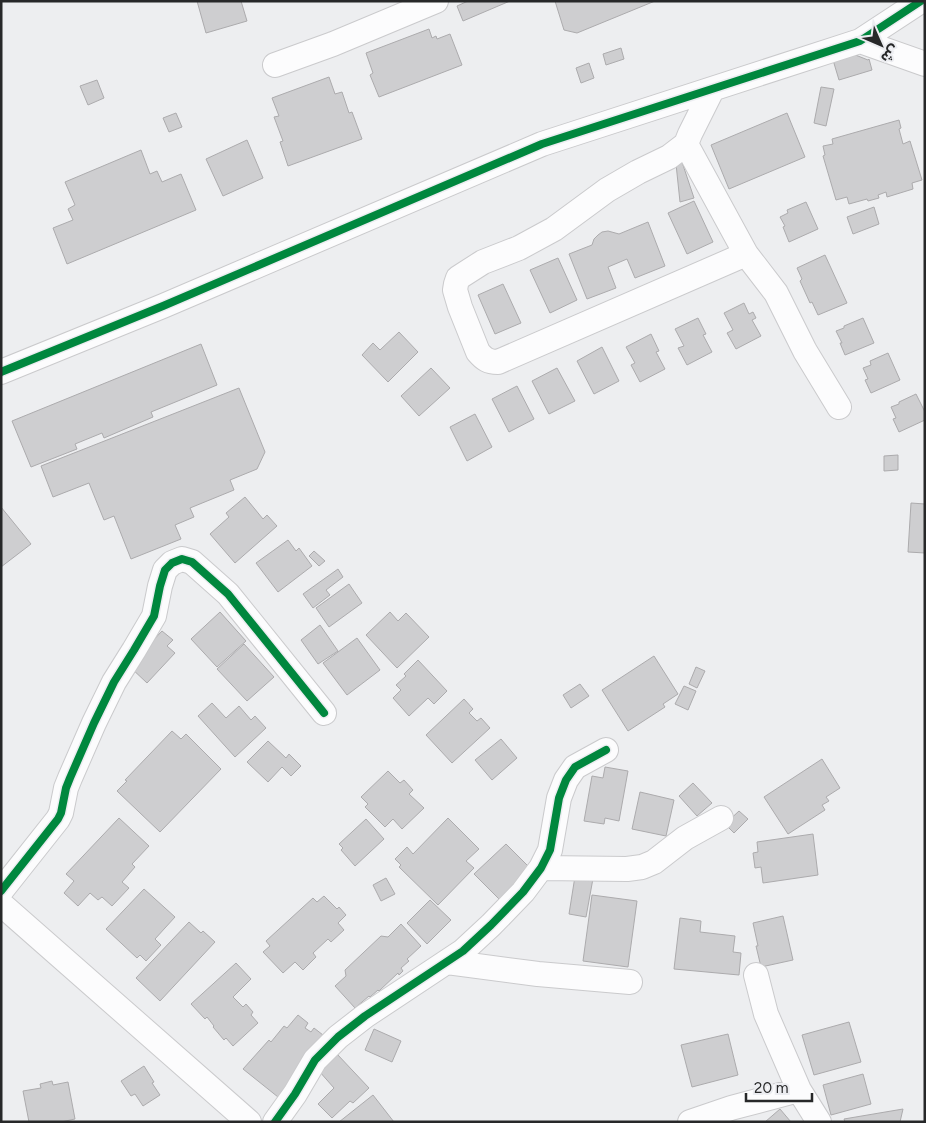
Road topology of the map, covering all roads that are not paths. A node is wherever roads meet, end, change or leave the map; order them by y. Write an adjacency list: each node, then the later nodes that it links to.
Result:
1 (436, 1): 6 (street)
2 (921, 1): 3 (street)
3 (894, 10): 4 (street)
4 (860, 41): 5 (street); 7 (street)
5 (925, 64)
6 (275, 65)
7 (712, 90): 8 (street); 10 (street)
8 (686, 144): 9 (street); 9 (street)
9 (746, 254): 11 (street)
10 (1, 372)
11 (840, 407)
12 (324, 713): 16 (street)
13 (606, 750): 15 (street)
14 (721, 818): 15 (street)
15 (541, 868): 18 (street)
16 (1, 891)
17 (1, 904): 22 (street)
18 (447, 962): 20 (street); 23 (street)
19 (756, 975): 21 (street)
20 (630, 982)
21 (799, 1090): 24 (street); 25 (street)
22 (249, 1122)
23 (275, 1122)
24 (690, 1122)
25 (819, 1122)

